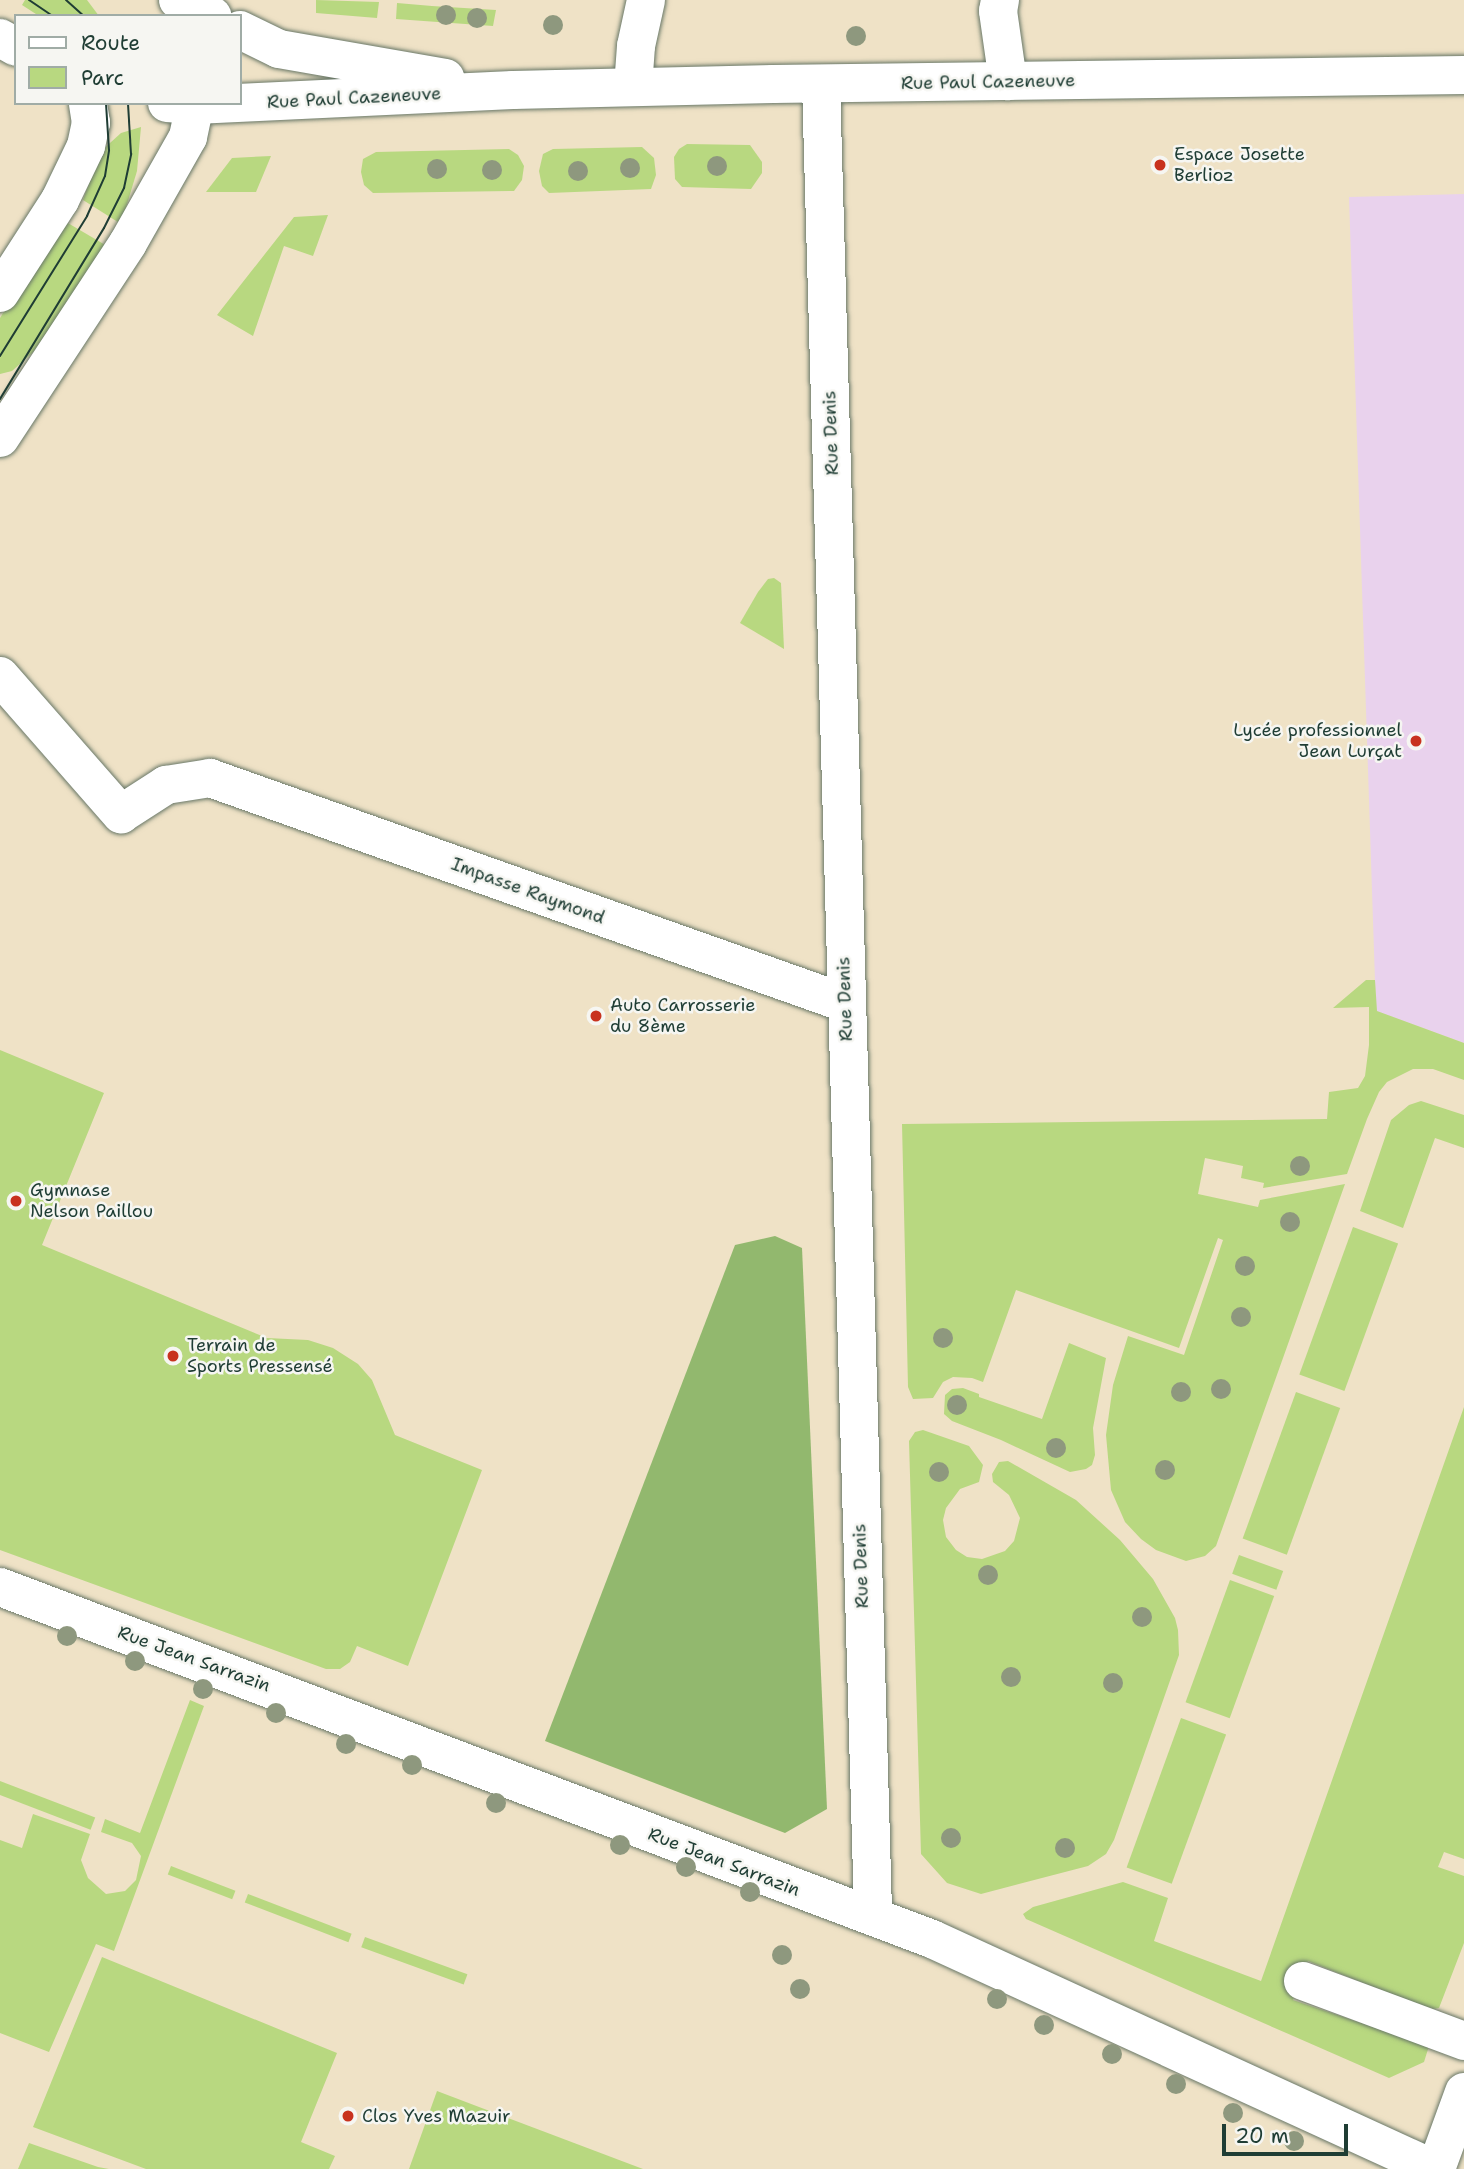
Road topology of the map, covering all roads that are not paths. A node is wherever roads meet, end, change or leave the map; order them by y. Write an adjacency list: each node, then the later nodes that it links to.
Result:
1 (646, 0): 7 (street)
2 (1000, 0): 5 (street)
3 (242, 31): 8 (street, Rue Paul Cazeneuve)
4 (1464, 75): 5 (street, Rue Paul Cazeneuve)
5 (1008, 81): 6 (street, Rue Paul Cazeneuve)
6 (821, 83): 7 (street, Rue Paul Cazeneuve); 15 (street, Rue Denis)
7 (633, 88): 8 (street, Rue Paul Cazeneuve)
8 (513, 90): 9 (street, Rue Paul Cazeneuve)
9 (242, 102)
10 (88, 105): 12 (street)
11 (186, 105): 13 (street)
12 (0, 293)
13 (4, 419)
14 (0, 676): 15 (street, Impasse Raymond)
15 (845, 1003): 17 (street, Rue Denis)
16 (0, 1587): 17 (street, Rue Jean Sarrazin)
17 (873, 1915): 21 (street, Rue Jean Sarrazin)
18 (1303, 1981): 19 (street)
19 (1464, 2041)
20 (1464, 2092): 21 (street)
21 (1435, 2169)

